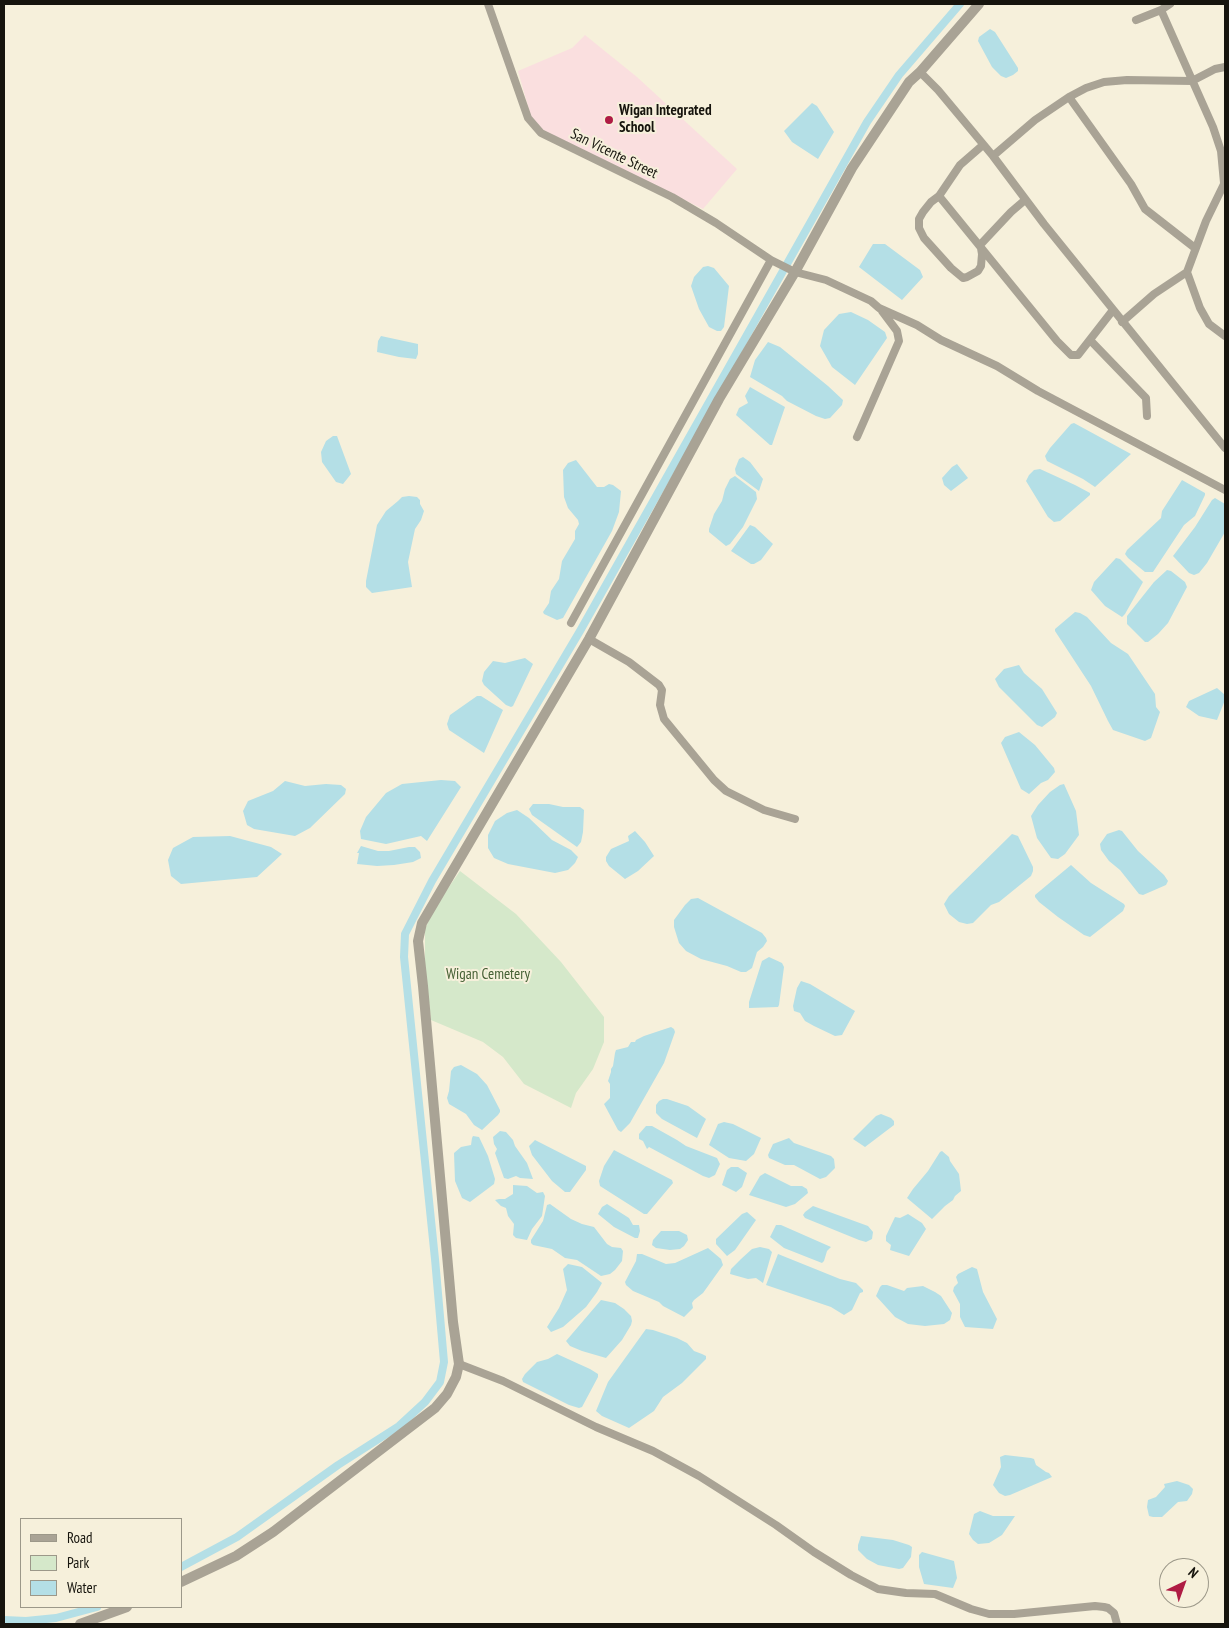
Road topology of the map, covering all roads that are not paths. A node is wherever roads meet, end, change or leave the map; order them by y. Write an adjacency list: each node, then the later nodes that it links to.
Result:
1 (488, 4): 17 (street, San Vicente Street)
2 (979, 4): 7 (street)
3 (1170, 4): 4 (street)
4 (1161, 10): 5 (street); 8 (street)
5 (1136, 20)
6 (1225, 67): 8 (street)
7 (920, 72): 10 (street); 18 (street)
8 (1192, 80): 9 (street); 12 (street)
9 (1069, 97): 11 (street); 16 (street)
10 (983, 145): 11 (street); 13 (street)
11 (993, 156): 14 (street)
12 (1224, 183): 16 (street)
13 (939, 196): 15 (street); 15 (street)
14 (1025, 200): 15 (street); 21 (street)
15 (980, 245): 24 (street)
16 (1195, 248): 19 (street)
17 (775, 261): 18 (street, San Vicente Street); 29 (street)
18 (793, 271): 20 (street, San Vicente Street); 30 (street)
19 (1187, 272): 22 (street); 23 (street)
20 (879, 308): 26 (street); 28 (street)
21 (1113, 310): 22 (street); 24 (street)
22 (1122, 322): 27 (street)
23 (1225, 336)
24 (1090, 340): 25 (street)
25 (1147, 416)
26 (857, 437)
27 (1225, 448)
28 (1225, 490)
29 (571, 623)
30 (589, 639): 31 (street); 32 (street)
31 (795, 819)
32 (459, 1364): 33 (street); 36 (street)
33 (182, 1582)
34 (124, 1608): 35 (street)
35 (80, 1624)
36 (1117, 1624)

